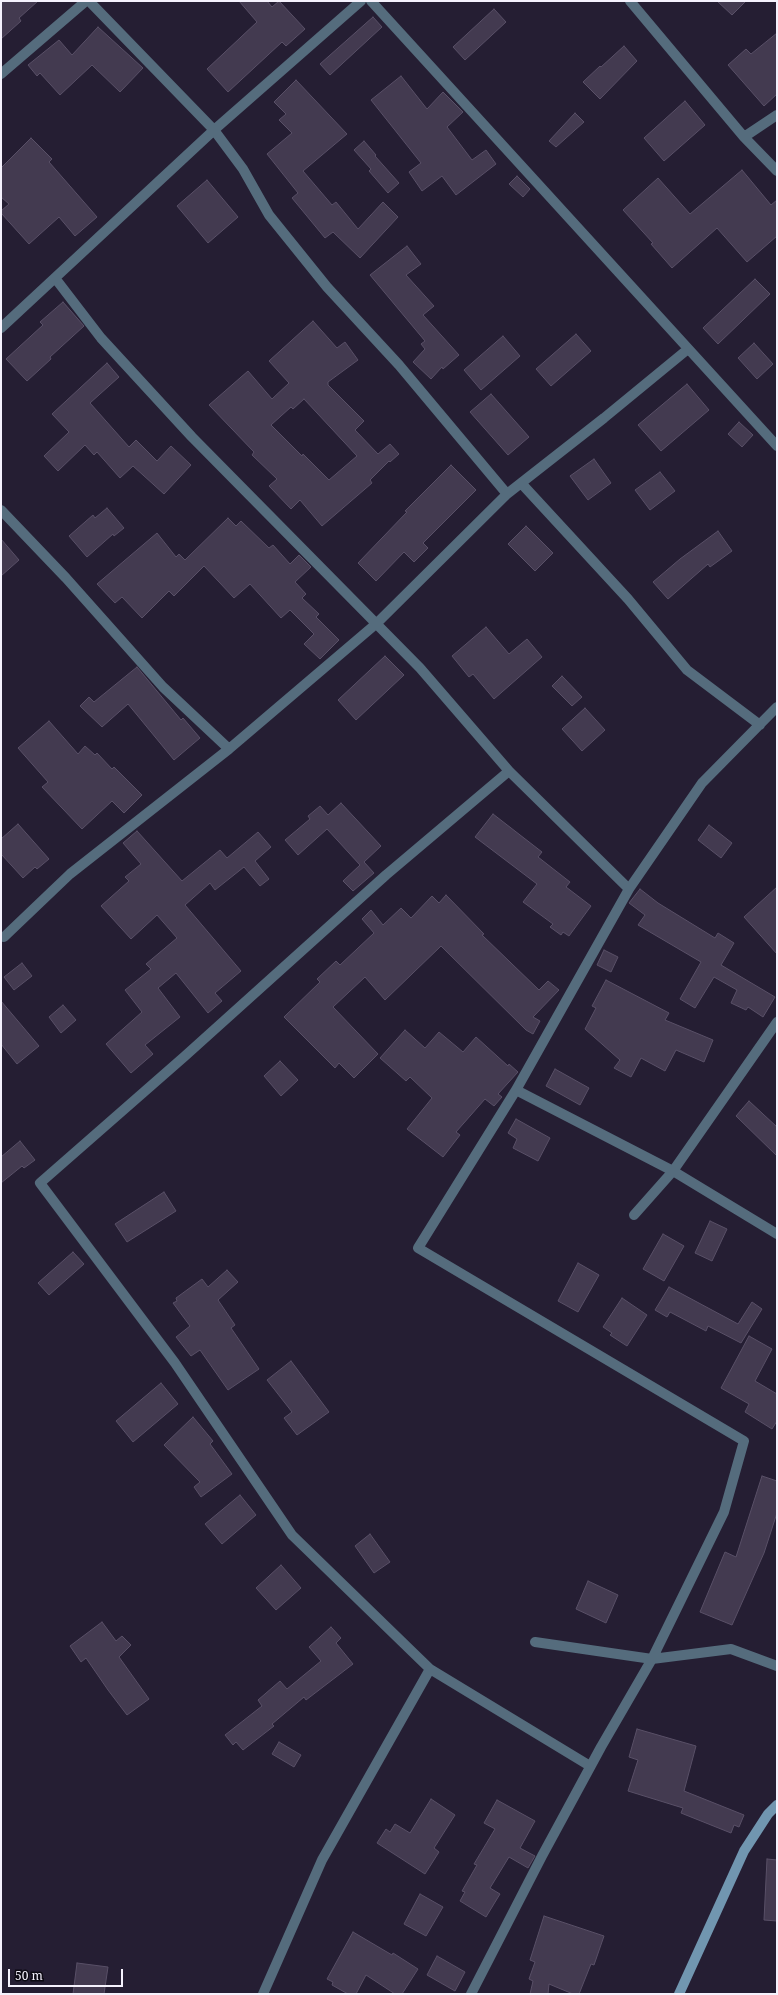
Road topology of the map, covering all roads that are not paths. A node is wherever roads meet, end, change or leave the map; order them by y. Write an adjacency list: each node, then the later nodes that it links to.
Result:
1 (88, 1): 5 (street); 7 (street)
2 (361, 1): 7 (street)
3 (371, 1): 12 (street)
4 (630, 1): 8 (street)
5 (1, 74)
6 (777, 115): 8 (street)
7 (214, 130): 10 (street); 15 (street)
8 (744, 137): 9 (street)
9 (777, 171)
10 (55, 278): 11 (street); 17 (street)
11 (1, 328)
12 (688, 349): 13 (street); 14 (street)
13 (777, 446)
14 (521, 483): 15 (street); 19 (street)
15 (507, 494): 17 (street)
16 (1, 510): 20 (street)
17 (377, 623): 20 (street); 21 (street)
18 (777, 707): 19 (street)
19 (760, 725): 22 (street)
20 (229, 749): 23 (street)
21 (509, 771): 22 (street); 32 (street)
22 (629, 889): 25 (street)
23 (4, 937)
24 (777, 1022): 26 (street)
25 (516, 1090): 26 (street); 30 (street)
26 (673, 1171): 27 (street); 28 (street)
27 (634, 1215)
28 (777, 1234)
29 (535, 1642): 30 (street)
30 (652, 1659): 31 (street); 33 (street)
31 (777, 1666)
32 (430, 1669): 33 (street); 35 (street)
33 (590, 1766): 36 (street)
34 (777, 1805): 37 (street)
35 (263, 1994)
36 (471, 1994)
37 (679, 1994)

